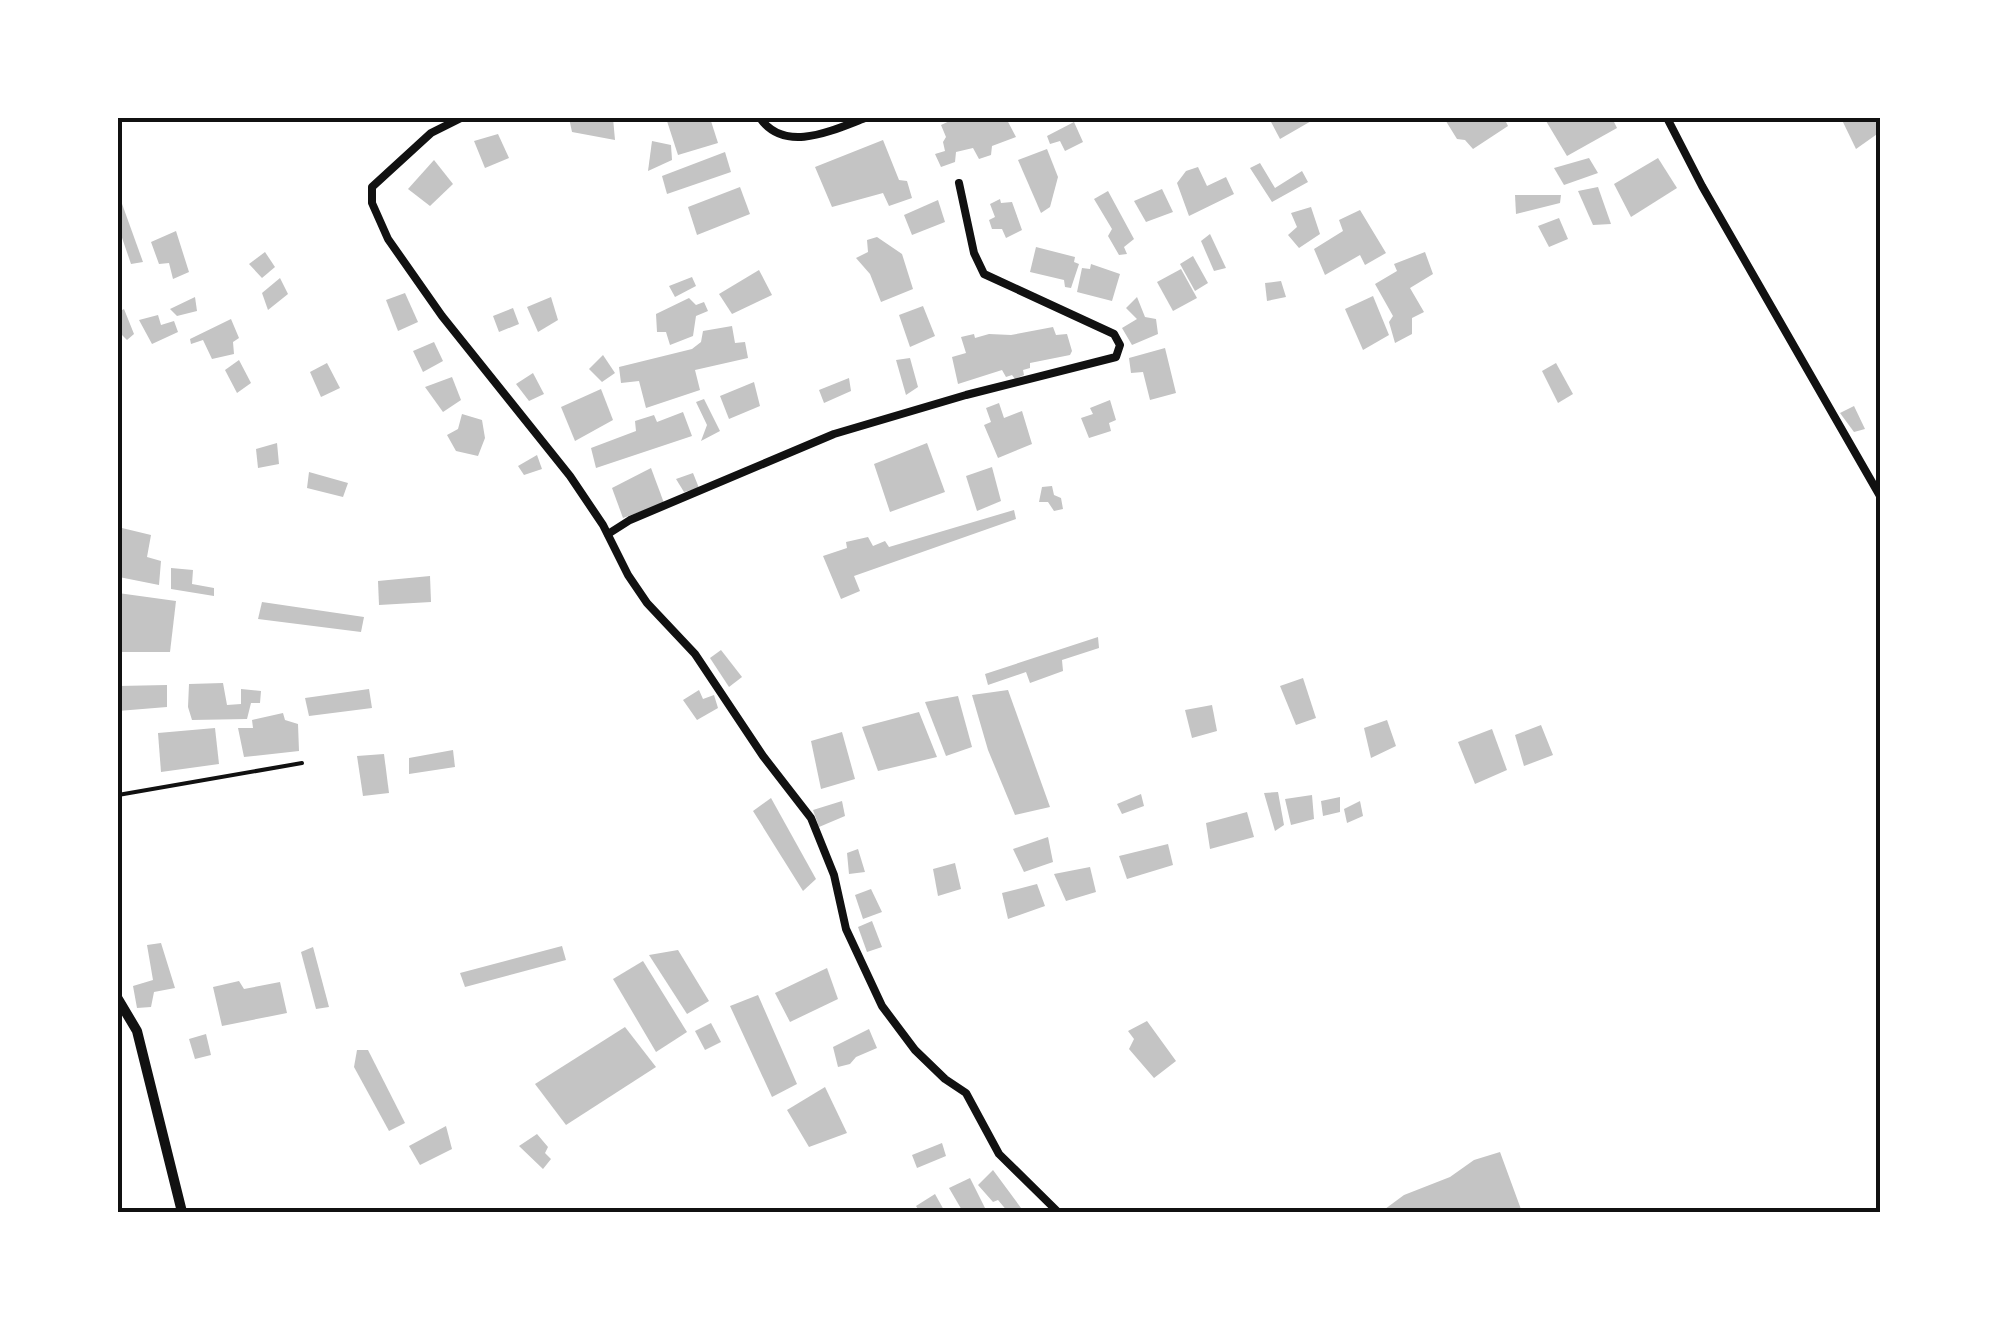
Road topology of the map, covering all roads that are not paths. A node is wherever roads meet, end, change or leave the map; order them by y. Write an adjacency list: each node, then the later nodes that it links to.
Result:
1 (462, 118): 7 (street)
2 (760, 118): 3 (street)
3 (865, 118)
4 (1667, 118): 6 (street)
5 (959, 183): 7 (street)
6 (1880, 496)
7 (608, 534): 12 (street)
8 (302, 764): 9 (lane)
9 (118, 796)
10 (118, 999): 11 (street)
11 (182, 1212)
12 (1058, 1212)

